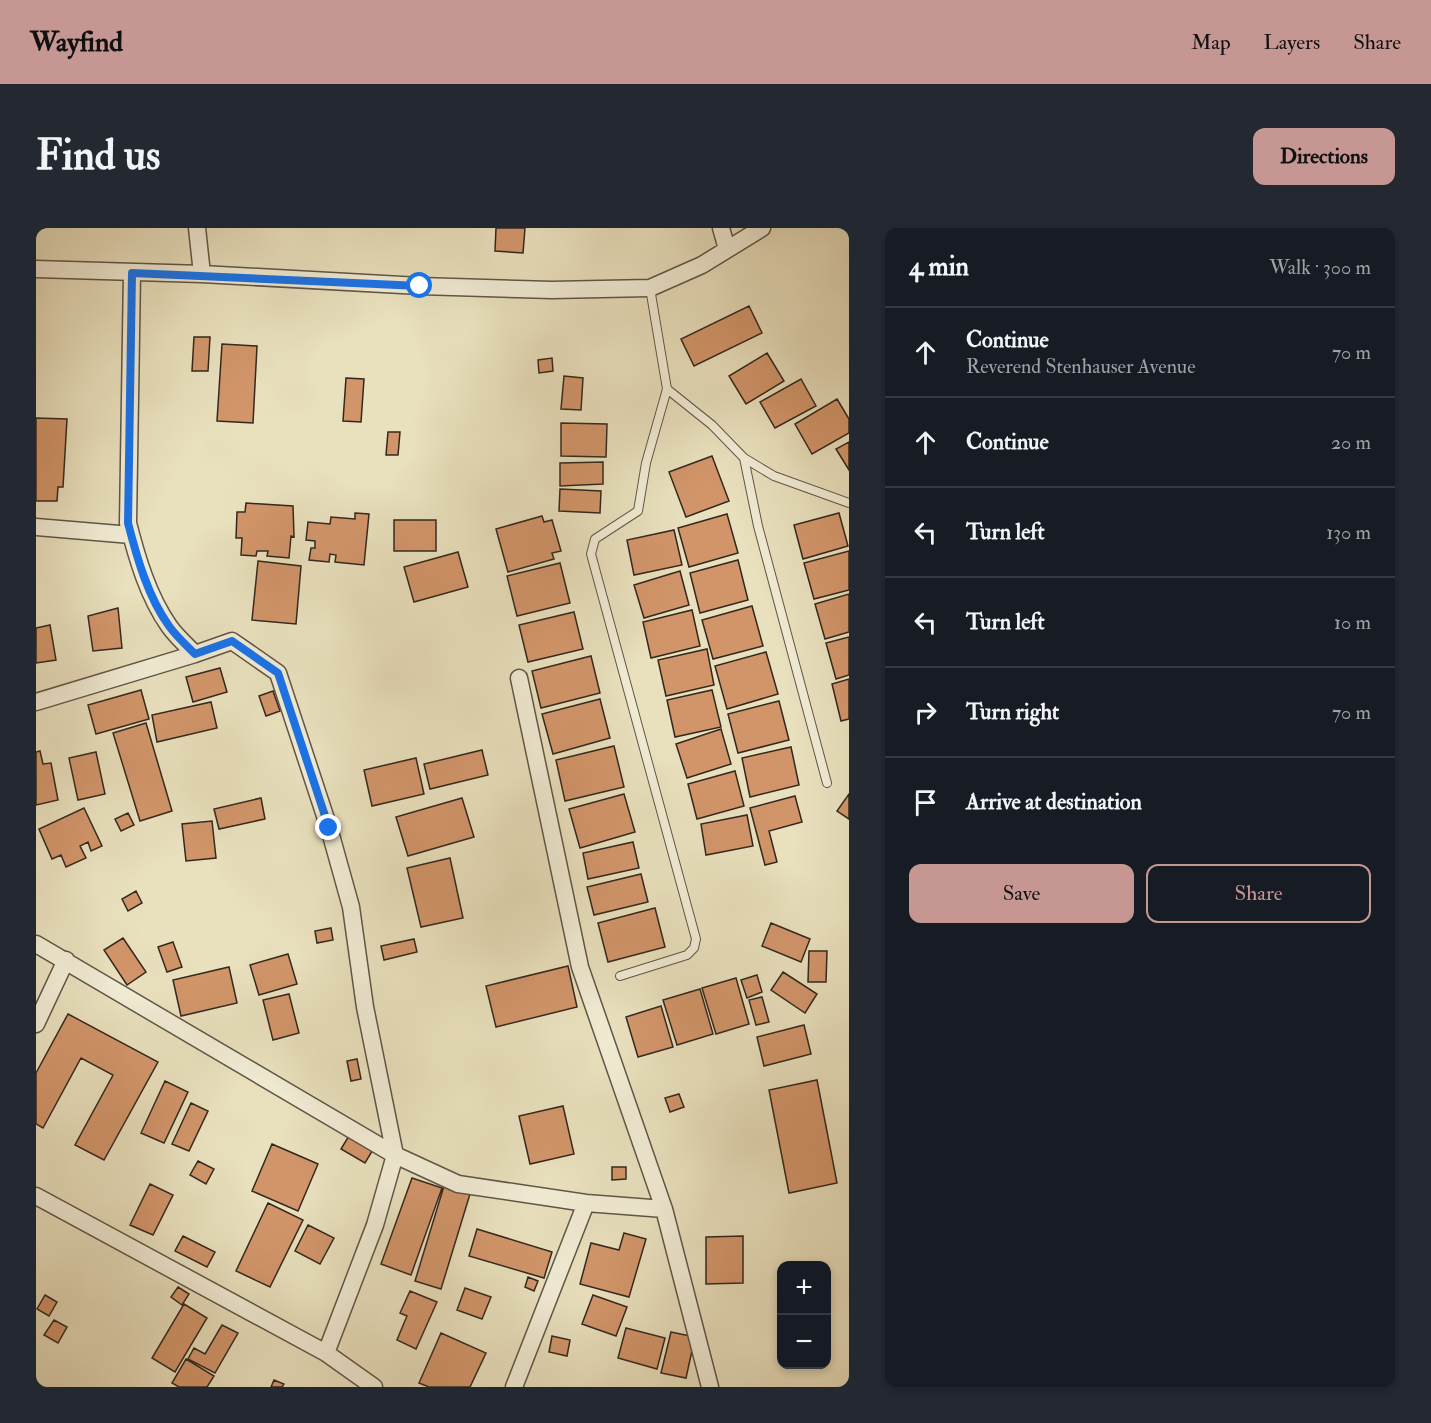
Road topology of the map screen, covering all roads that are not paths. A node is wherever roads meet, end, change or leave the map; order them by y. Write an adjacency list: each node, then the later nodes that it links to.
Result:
1 (197, 228): 7 (street)
2 (721, 228): 4 (street)
3 (762, 228): 4 (street)
4 (727, 249): 8 (street)
5 (36, 269): 6 (street)
6 (132, 273): 7 (street); 13 (street)
7 (202, 274): 8 (street)
8 (650, 288): 9 (lane)
9 (667, 389): 10 (lane); 20 (lane)
10 (744, 458): 11 (lane); 17 (lane)
11 (849, 503)
12 (36, 527): 13 (street)
13 (131, 535): 14 (street)
14 (195, 654): 16 (street); 22 (street)
15 (519, 678): 25 (street)
16 (36, 702)
17 (828, 783)
18 (36, 944): 19 (street)
19 (66, 960): 21 (street); 22 (street)
20 (620, 976)
21 (36, 1024)
22 (395, 1155): 24 (street); 26 (street)
23 (36, 1196): 26 (street)
24 (586, 1203): 25 (street); 28 (street)
25 (664, 1209): 29 (street)
26 (326, 1353): 27 (street)
27 (374, 1387)
28 (514, 1387)
29 (710, 1387)

